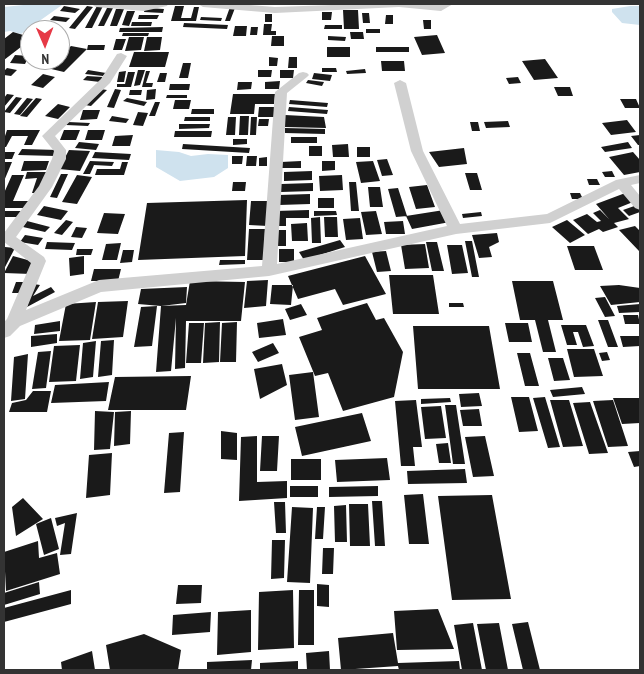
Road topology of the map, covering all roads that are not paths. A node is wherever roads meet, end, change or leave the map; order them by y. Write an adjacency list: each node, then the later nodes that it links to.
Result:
1 (96, 4): 2 (street)
2 (163, 4)
3 (203, 4): 4 (street)
4 (448, 4)
5 (121, 56): 13 (street)
6 (303, 75): 12 (street)
7 (400, 83): 11 (street)
8 (640, 179): 9 (street)
9 (621, 183): 10 (street); 11 (street)
10 (640, 205)
11 (456, 229): 12 (street)
12 (269, 271): 13 (street)
13 (14, 322): 14 (street)
14 (4, 332)

